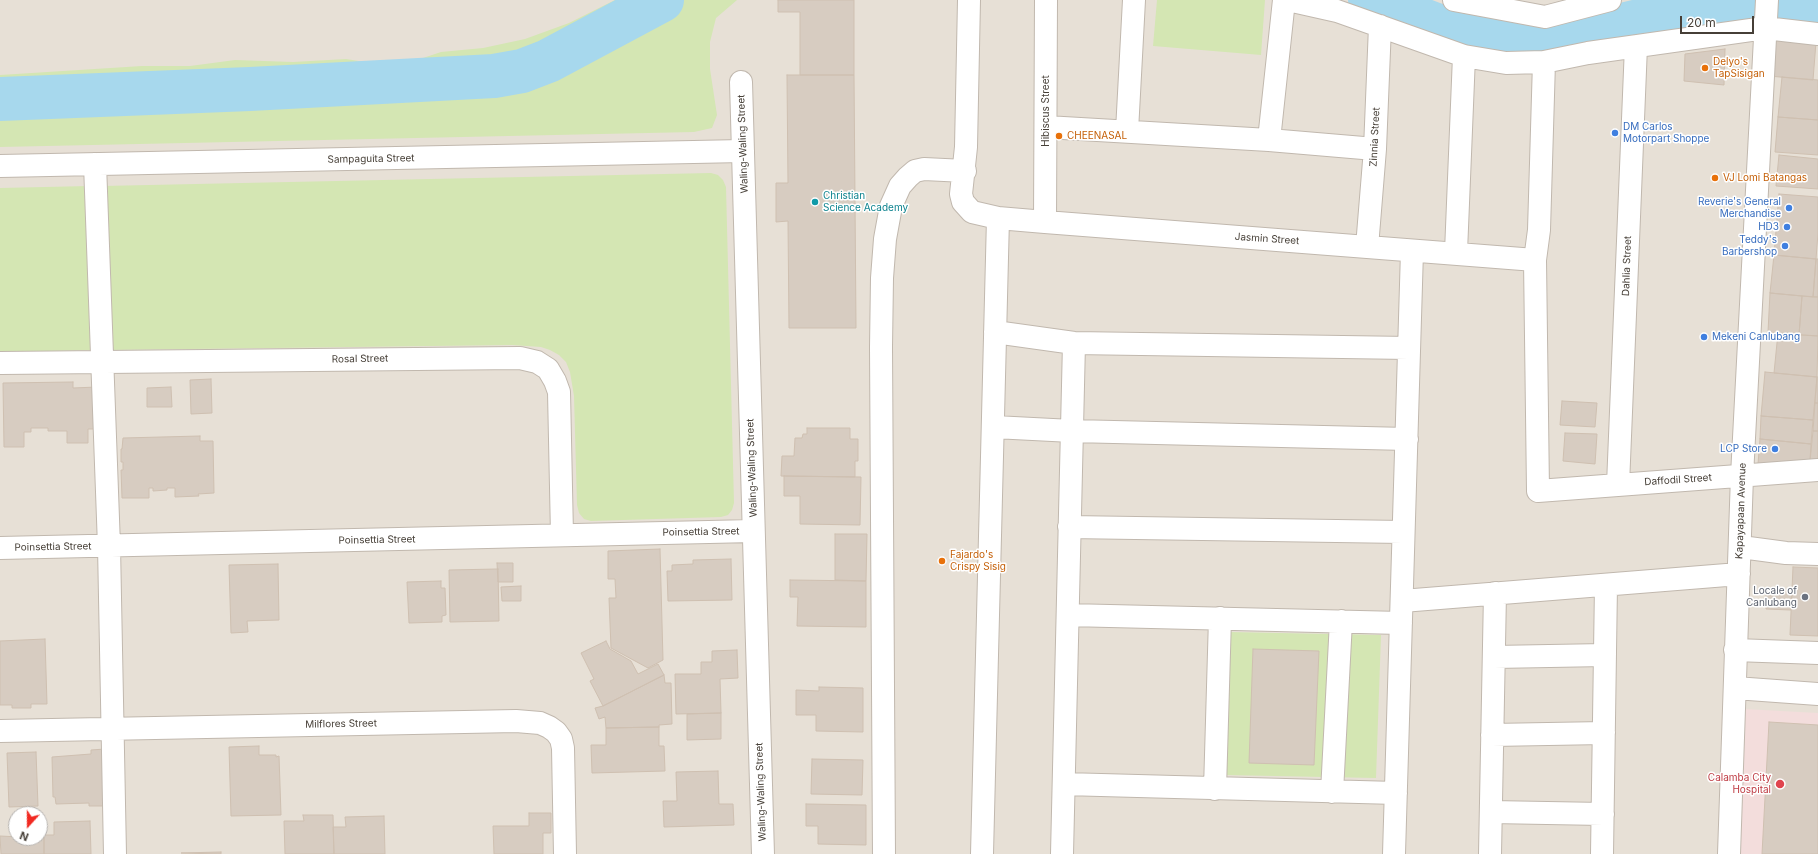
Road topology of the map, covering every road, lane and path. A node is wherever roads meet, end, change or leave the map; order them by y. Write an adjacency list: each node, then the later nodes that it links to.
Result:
1 (969, 0): 23 (street, Jasmin Street)
2 (1046, 0): 16 (street, Hibiscus Street)
3 (1134, 0): 17 (street)
4 (1284, 0): 18 (street)
5 (1288, 0): 10 (street)
6 (1454, 0): 8 (street)
7 (1610, 0): 8 (street)
8 (1545, 9)
9 (1766, 14): 11 (street); 12 (street); 39 (street, Kapayapaan Avenue)
10 (1380, 26): 13 (street); 19 (street, Zinnia Street)
11 (1818, 34)
12 (1636, 46): 14 (street); 40 (street, Dahlia Street)
13 (1464, 56): 14 (street); 28 (street)
14 (1544, 62): 29 (street)
15 (741, 82): 20 (street, Waling-Waling Street)
16 (1046, 127): 17 (street); 25 (street, Hibiscus Street)
17 (1127, 131): 18 (street)
18 (1269, 140): 19 (street)
19 (1375, 149): 26 (street, Zinnia Street)
20 (743, 151): 21 (street, Sampaguita Street); 42 (street, Waling-Waling Street)
21 (95, 164): 22 (street, Sampaguita Street); 33 (street)
22 (0, 166)
23 (965, 171): 24 (street, Jasmin Street); 76 (street)
24 (998, 218): 25 (street, Jasmin Street); 30 (street)
25 (1045, 222): 26 (street, Jasmin Street)
26 (1367, 247): 27 (street, Jasmin Street)
27 (1412, 251): 28 (street, Jasmin Street); 32 (street)
28 (1456, 252): 29 (street, Jasmin Street)
29 (1535, 260): 40 (street, Daffodil Street)
30 (995, 332): 31 (street); 35 (street)
31 (1074, 342): 32 (street); 36 (street)
32 (1409, 348): 37 (street)
33 (103, 362): 34 (street, Rosal Street); 44 (street, Rosal Street); 45 (street)
34 (0, 363)
35 (994, 426): 36 (street); 77 (street)
36 (1072, 431): 37 (street); 41 (street)
37 (1406, 440): 43 (street)
38 (1818, 470): 39 (street, Daffodil Street)
39 (1742, 476): 40 (street, Daffodil Street); 46 (street, Kapayapaan Avenue)
40 (1618, 485)
41 (1070, 527): 43 (street); 53 (street)
42 (753, 531): 44 (street, Poinsettia Street); 75 (street, Waling-Waling Street)
43 (1403, 532): 52 (street)
44 (562, 535): 45 (street, Poinsettia Street)
45 (108, 546): 47 (street, Poinsettia Street); 63 (street)
46 (1741, 547): 48 (street); 49 (street, Kapayapaan Avenue)
47 (0, 548)
48 (1818, 554)
49 (1739, 574): 50 (street); 57 (street, Kapayapaan Avenue)
50 (1606, 585): 51 (street); 59 (street)
51 (1495, 593): 52 (street); 60 (street)
52 (1402, 601): 56 (street)
53 (1068, 615): 54 (street); 67 (street)
54 (1220, 618): 55 (street); 68 (street)
55 (1341, 621): 56 (street); 69 (street)
56 (1401, 623): 70 (street)
57 (1735, 650): 58 (street); 61 (street, Kapayapaan Avenue)
58 (1818, 653)
59 (1605, 655): 60 (street); 65 (street)
60 (1494, 658): 66 (street)
61 (1735, 688): 62 (street); 82 (street, Kapayapaan Avenue)
62 (1818, 694)
63 (114, 729): 64 (street, Milflores Street); 73 (street); 74 (street, Milflores Street)
64 (0, 731)
65 (1604, 733): 66 (street); 72 (street)
66 (1492, 735): 71 (street)
67 (1064, 784): 68 (street); 78 (street)
68 (1215, 788): 69 (street)
69 (1332, 792): 70 (street)
70 (1396, 793): 79 (street)
71 (1491, 812): 72 (street); 80 (street)
72 (1603, 814): 81 (street)
73 (116, 854)
74 (565, 854)
75 (763, 854)
76 (884, 854)
77 (982, 854)
78 (1062, 854)
79 (1394, 854)
80 (1490, 854)
81 (1602, 854)
82 (1729, 854)

